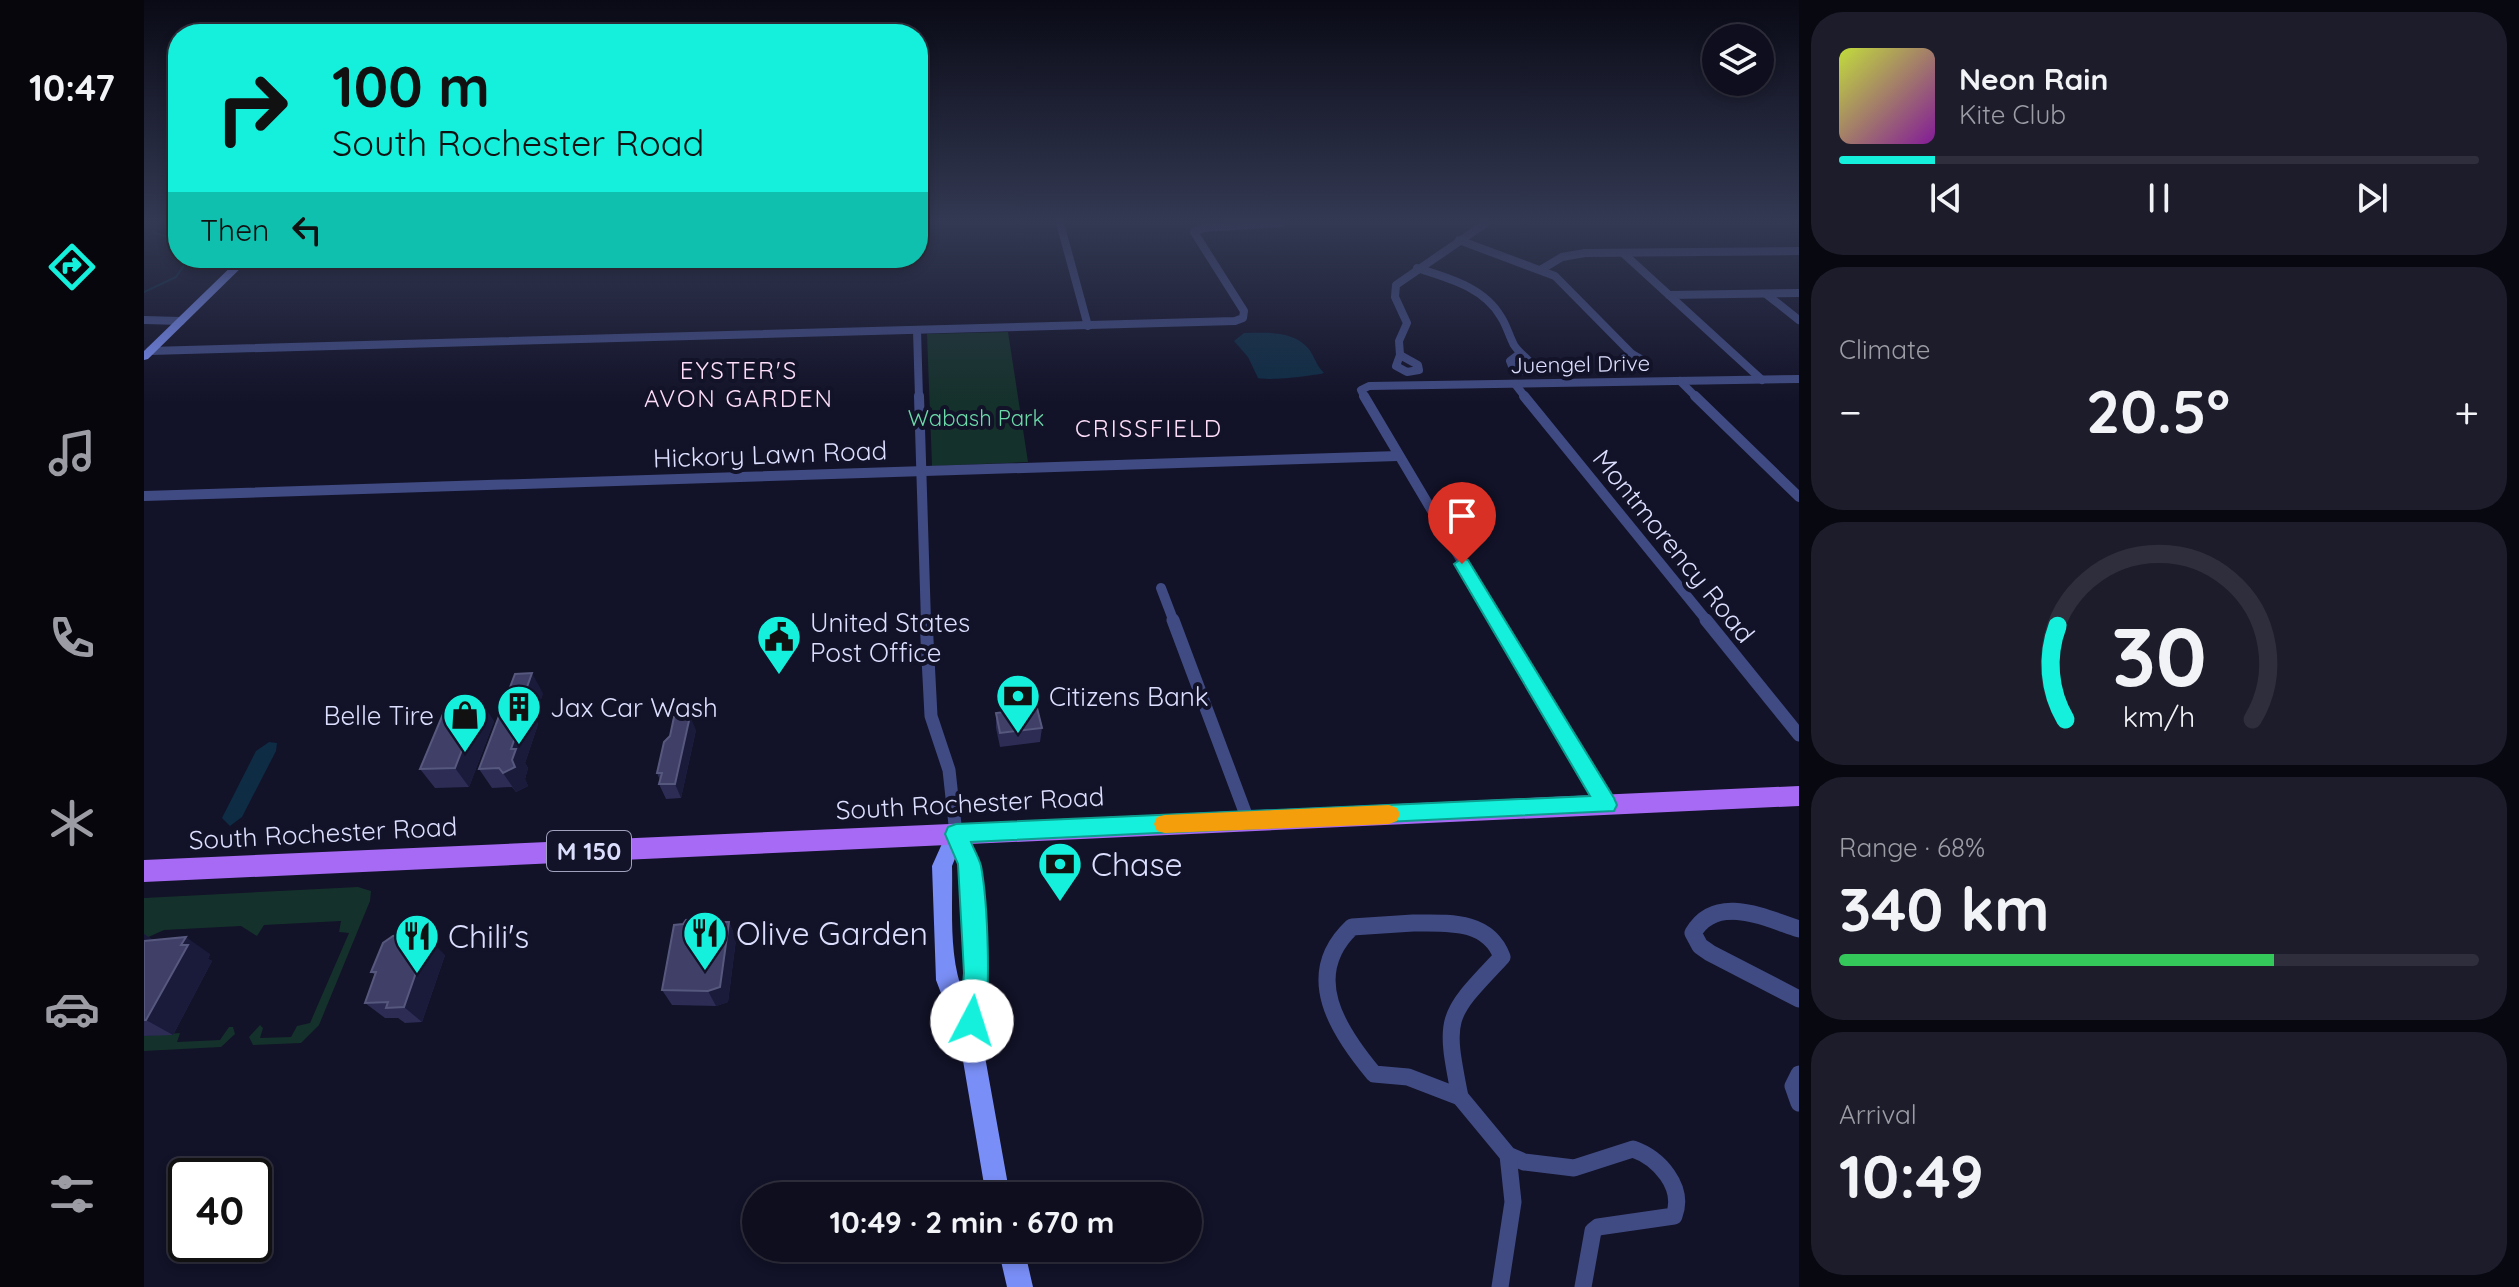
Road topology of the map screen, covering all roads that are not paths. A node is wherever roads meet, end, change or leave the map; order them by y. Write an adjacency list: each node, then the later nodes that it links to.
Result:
1 (220, 283): 13 (street)
2 (1076, 283): 14 (street)
3 (1226, 283): 14 (street)
4 (1398, 283): 18 (street)
5 (1452, 283): 19 (street)
6 (1565, 283): 17 (street)
7 (1656, 283): 10 (street)
8 (1799, 293): 9 (street)
9 (1766, 294): 10 (street); 12 (street)
10 (1669, 295): 21 (street)
11 (144, 320): 13 (street)
12 (1799, 320)
13 (181, 321): 16 (street)
14 (1088, 326): 15 (street)
15 (917, 330): 16 (street); 25 (street)
16 (147, 354)
17 (1632, 354)
18 (1400, 355)
19 (1518, 355)
20 (1799, 379): 21 (street, Juengel Drive)
21 (1762, 380): 22 (street, Juengel Drive)
22 (1680, 381): 23 (street, Juengel Drive); 27 (street)
23 (1515, 384): 24 (street, Juengel Drive); 29 (street, Montmorency Road)
24 (1398, 456): 25 (street, Hickory Lawn Road); 31 (street)
25 (922, 472): 26 (street, Hickory Lawn Road); 33 (street)
26 (144, 496)
27 (1799, 497)
28 (1161, 588): 32 (street)
29 (1799, 735)
30 (1799, 796): 31 (main road, South Rochester Road / M 150)
31 (1606, 805): 32 (main road, South Rochester Road / M 150)
32 (1248, 820): 33 (main road, South Rochester Road / M 150)
33 (956, 834): 34 (main road, South Rochester Road / M 150); 37 (street); 37 (street)
34 (144, 871)
35 (1799, 929): 36 (street)
36 (1799, 999)
37 (971, 1040): 42 (street)
38 (1799, 1074): 40 (street)
39 (1460, 1097): 39 (street); 41 (street)
40 (1799, 1103)
41 (1508, 1155): 45 (street); 46 (street)
42 (996, 1182)
43 (1014, 1262): 44 (street)
44 (1020, 1287)
45 (1500, 1287)
46 (1583, 1287)

